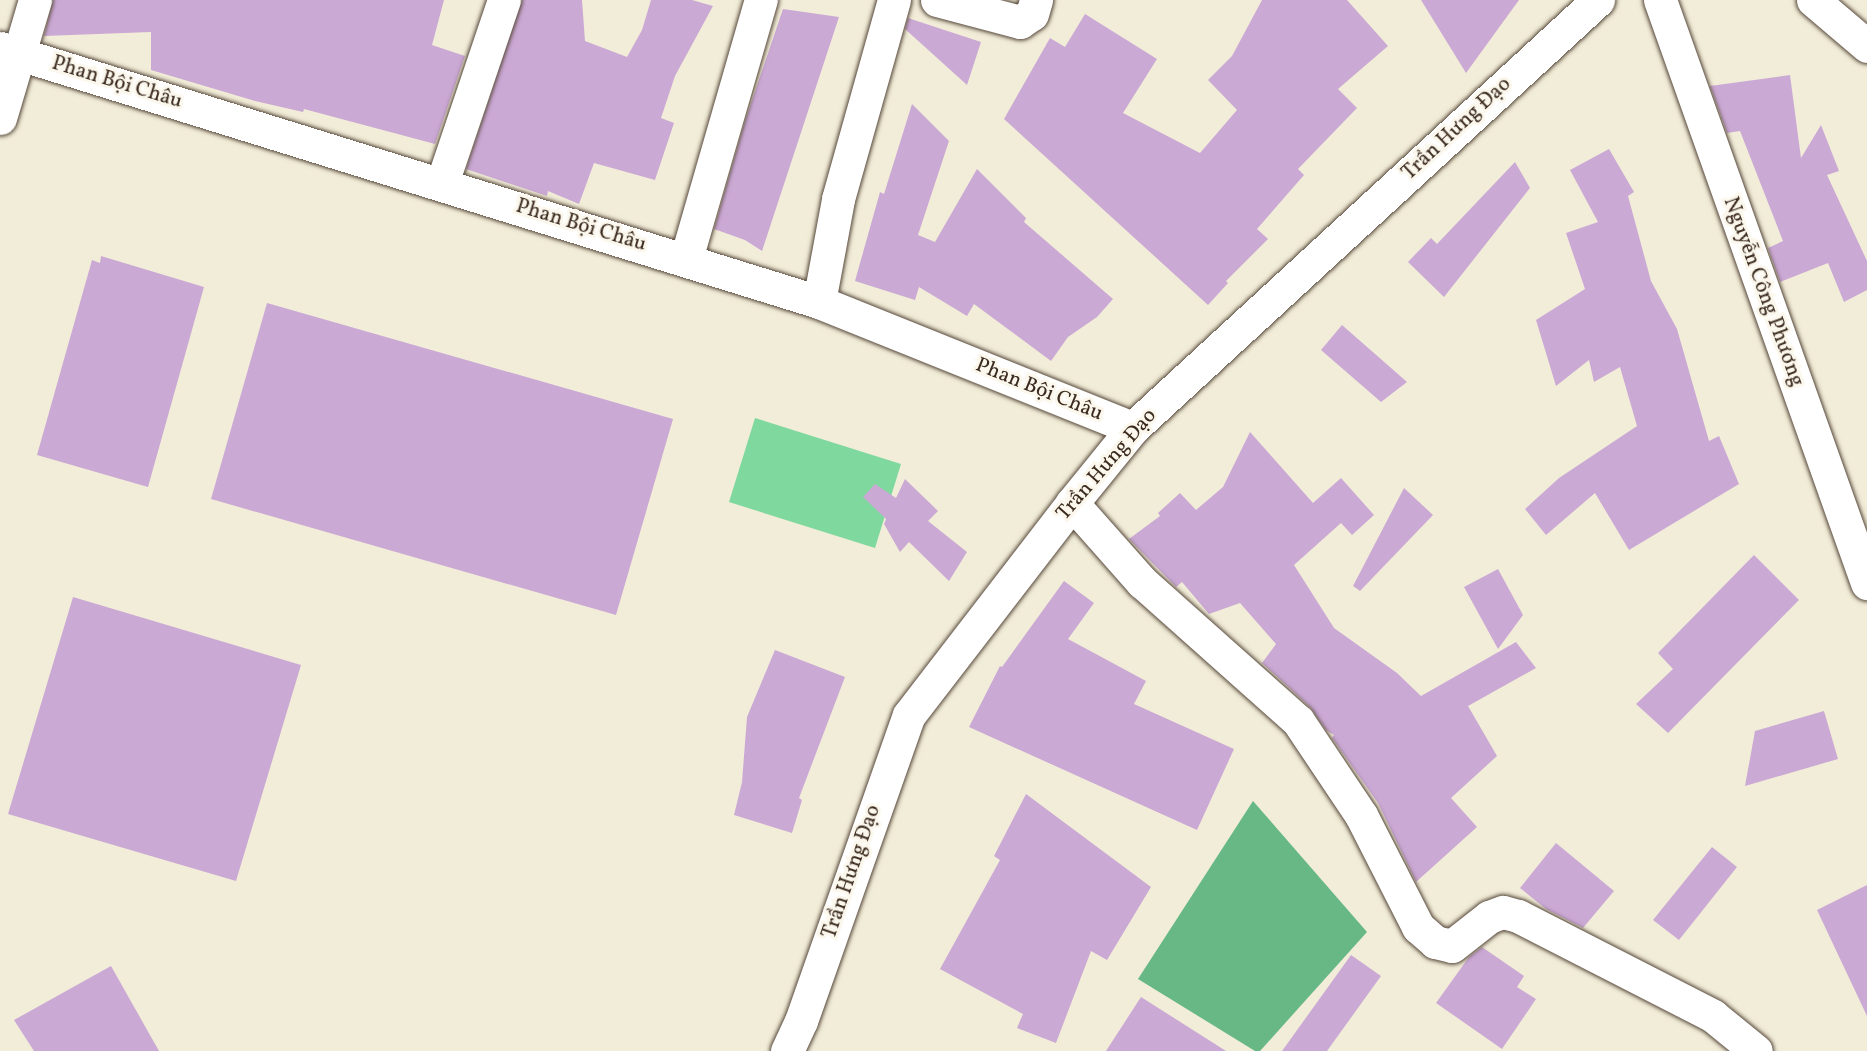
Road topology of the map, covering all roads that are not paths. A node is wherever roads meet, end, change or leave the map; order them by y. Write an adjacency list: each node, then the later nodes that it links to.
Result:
1 (35, 0): 11 (street)
2 (504, 0): 13 (street)
3 (761, 0): 14 (street)
4 (894, 0): 15 (street)
5 (937, 0): 6 (street)
6 (1036, 0)
7 (1598, 0): 16 (street, Trần Hưng Đạo)
8 (1660, 0): 18 (street, Nguyễn Công Phương)
9 (1813, 0): 10 (street)
10 (1867, 46)
11 (10, 51): 12 (street); 13 (street, Phan Bội Châu)
12 (0, 118)
13 (442, 183): 14 (street, Phan Bội Châu)
14 (686, 259): 15 (street, Phan Bội Châu)
15 (819, 302): 16 (street, Phan Bội Châu)
16 (1133, 428): 17 (street, Trần Hưng Đạo)
17 (1072, 503): 19 (street, Trần Hưng Đạo); 20 (street)
18 (1867, 583)
19 (787, 1051)
20 (1756, 1051)

